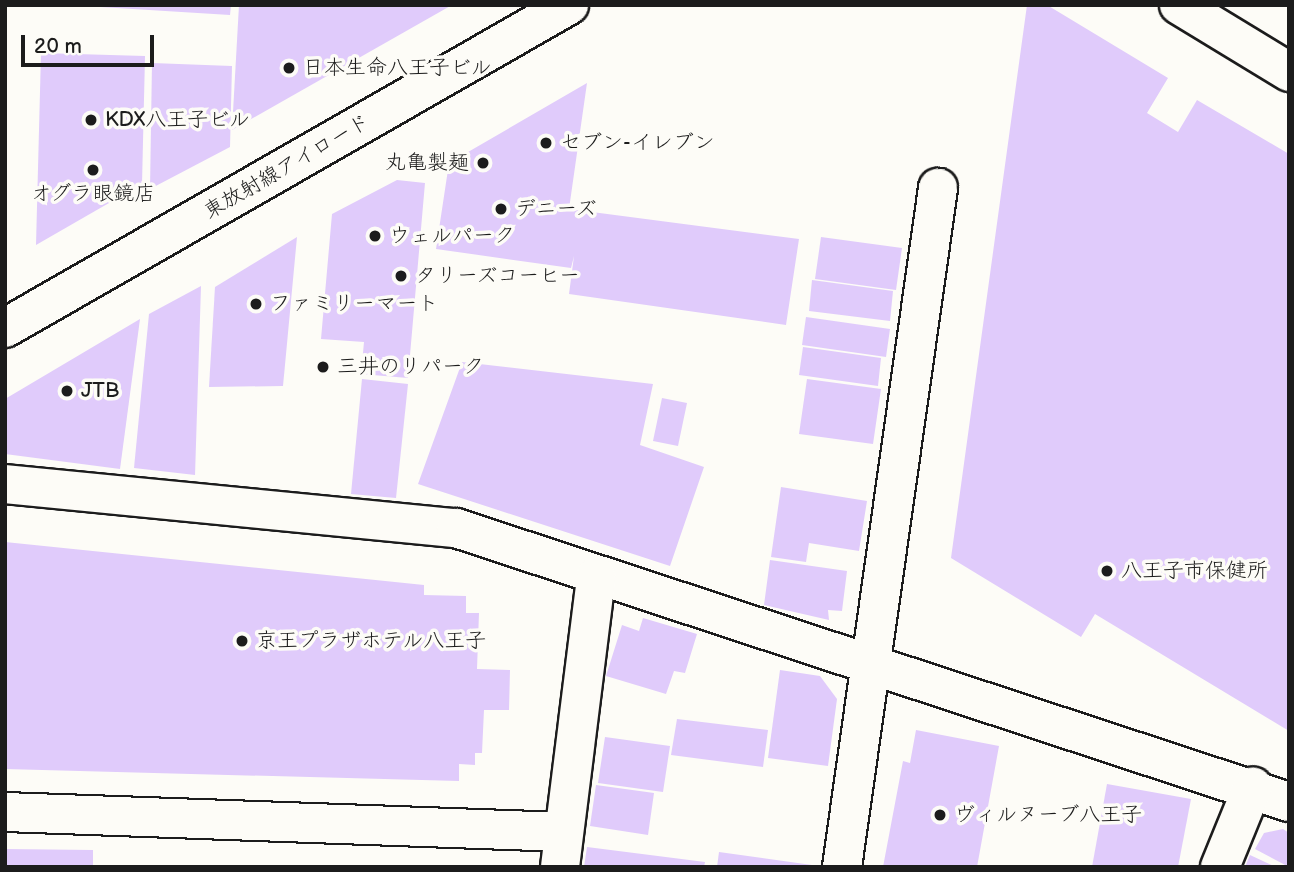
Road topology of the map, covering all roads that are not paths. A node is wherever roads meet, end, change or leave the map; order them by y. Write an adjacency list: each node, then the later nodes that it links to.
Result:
1 (569, 5): 5 (street, 東放射線アイロード)
2 (1178, 5): 3 (street)
3 (1289, 72)
4 (938, 188): 8 (street)
5 (5, 328)
6 (5, 484): 7 (street)
7 (596, 576): 8 (street); 12 (street)
8 (868, 664): 9 (street); 13 (street)
9 (1253, 786): 10 (street); 14 (street)
10 (1289, 802)
11 (5, 812): 12 (street)
12 (562, 850)
13 (842, 867)
14 (1220, 867)

